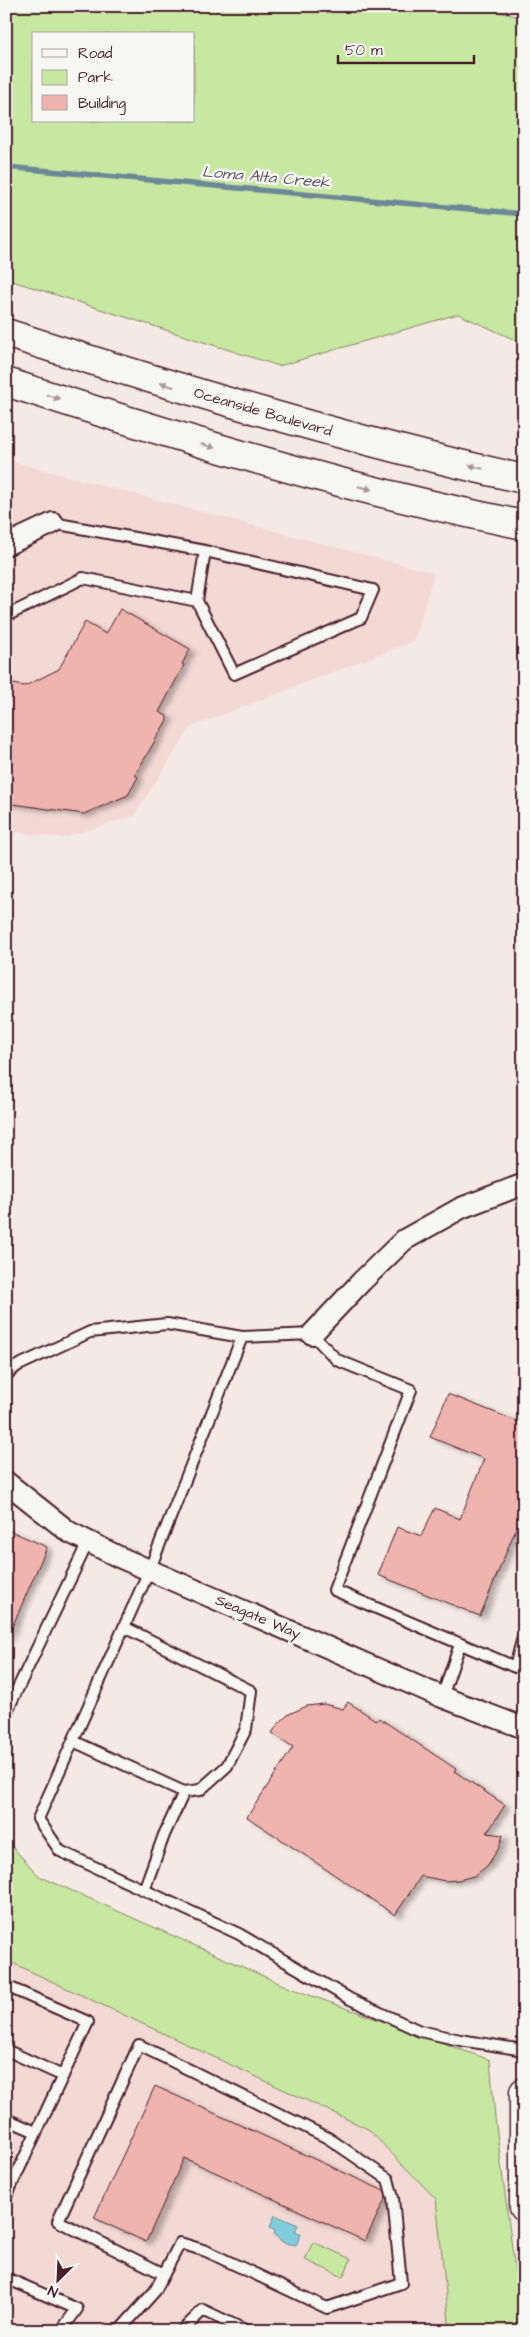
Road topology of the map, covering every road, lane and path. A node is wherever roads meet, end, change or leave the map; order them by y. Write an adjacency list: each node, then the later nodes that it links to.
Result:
1 (6, 333): 3 (main road, Oceanside Boulevard, one-way to 1)
2 (6, 382): 5 (main road, one-way to 5)
3 (524, 479)
4 (53, 523): 6 (street); 7 (lane)
5 (524, 525)
6 (6, 545)
7 (205, 552): 8 (lane); 8 (lane)
8 (197, 601): 9 (lane)
9 (6, 616)
10 (524, 1184): 11 (street)
11 (312, 1334): 12 (lane); 19 (lane)
12 (242, 1338): 13 (lane); 16 (lane)
13 (6, 1375)
14 (6, 1482): 15 (street, Seagate Way)
15 (88, 1542): 16 (street, Seagate Way); 21 (lane)
16 (149, 1571): 17 (lane); 20 (street, Seagate Way)
17 (124, 1628): 23 (lane); 24 (lane)
18 (524, 1633): 19 (lane)
19 (460, 1644): 20 (lane)
20 (442, 1696): 22 (street, Seagate Way)
21 (6, 1713)
22 (524, 1728)
23 (73, 1741): 24 (lane); 25 (lane)
24 (184, 1792): 25 (lane)
25 (144, 1890): 28 (lane)
26 (6, 1986): 29 (lane)
27 (6, 2050): 29 (lane)
28 (524, 2050)
29 (63, 2076): 32 (lane)
30 (524, 2092): 34 (main road)
31 (6, 2119): 32 (lane)
32 (36, 2132): 33 (lane)
33 (6, 2197)
34 (524, 2207)
35 (164, 2274): 35 (lane); 38 (lane)
36 (6, 2278): 37 (lane)
37 (61, 2331)
38 (119, 2331)
39 (182, 2331): 40 (lane)
40 (247, 2331)

